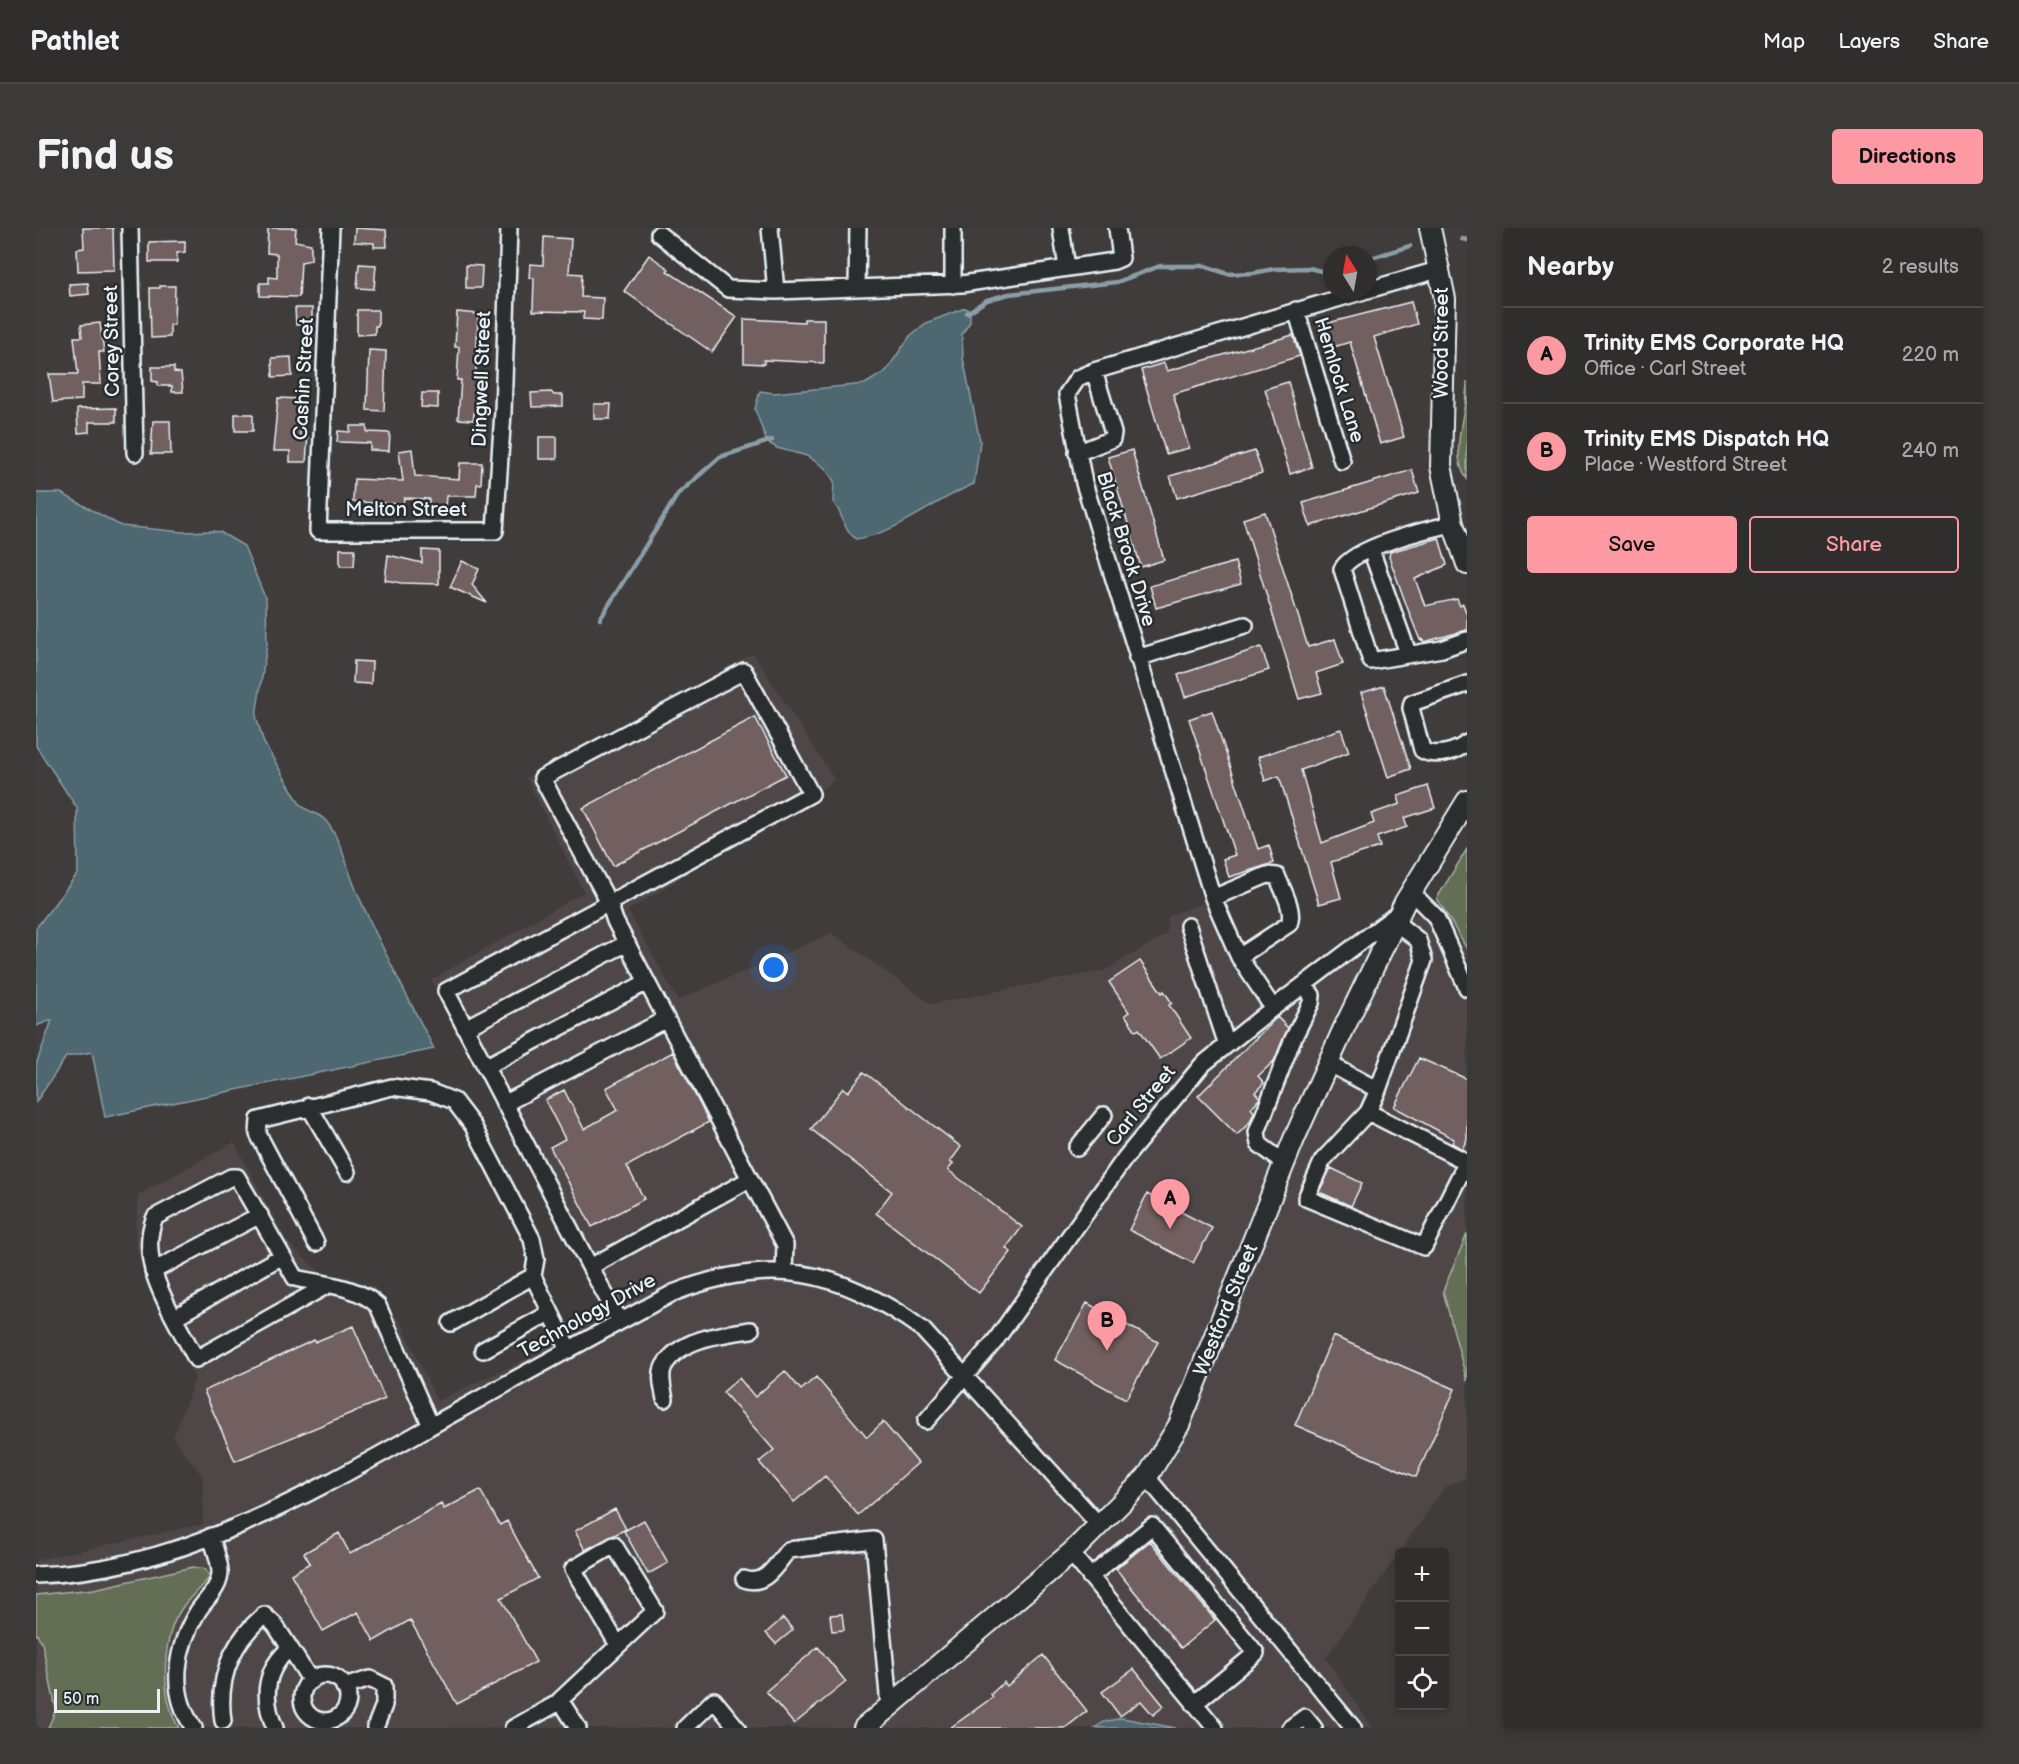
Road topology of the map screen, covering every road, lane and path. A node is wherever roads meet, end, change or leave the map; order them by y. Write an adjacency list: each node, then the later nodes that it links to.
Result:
1 (130, 228): 20 (street, Corey Street)
2 (331, 228): 23 (street, Cashin Street)
3 (509, 228): 24 (street, Dingwell Street)
4 (770, 228): 16 (street)
5 (858, 228): 15 (street)
6 (952, 228): 13 (street)
7 (1061, 228): 11 (street)
8 (1117, 228): 11 (street)
9 (1430, 228): 12 (main road, Wood Street)
10 (659, 234): 16 (street)
11 (1067, 268): 13 (street)
12 (1440, 269): 14 (street, Black Brook Drive); 25 (main road, Wood Street)
13 (953, 285): 15 (street)
14 (1377, 287)
15 (858, 288): 16 (street)
16 (776, 291)
17 (1331, 300): 18 (street, Black Brook Drive)
18 (1296, 310): 19 (street, Black Brook Drive); 22 (street, Hemlock Lane)
19 (1094, 371): 21 (street, Black Brook Drive); 21 (street)
20 (135, 453)
21 (1077, 453): 31 (street, Black Brook Drive)
22 (1341, 461)
23 (318, 531): 24 (street, Melton Street)
24 (495, 531)
25 (1459, 532): 26 (street); 27 (main road, Wood Street)
26 (1371, 550): 30 (street); 30 (street)
27 (1467, 564)
28 (1245, 625): 31 (street)
29 (1467, 640): 30 (street)
30 (1408, 653)
31 (1137, 658): 36 (street, Black Brook Drive)
32 (1467, 684): 33 (street)
33 (1467, 744)
34 (1467, 801): 35 (main road, Westford Street)
35 (1411, 892): 38 (main road, Westford Street); 44 (street)
36 (1213, 898): 41 (street, Black Brook Drive); 41 (street)
37 (609, 903): 37 (street); 40 (street); 47 (street)
38 (1398, 917): 43 (street, Carl Street); 49 (main road, Westford Street); 51 (street)
39 (1188, 926): 48 (street)
40 (627, 943): 42 (street); 47 (street)
41 (1239, 957): 45 (street, Black Brook Drive)
42 (647, 982): 46 (street); 50 (street)
43 (1303, 984): 45 (street, Carl Street); 58 (street)
44 (1467, 988)
45 (1273, 1008): 48 (street, Carl Street)
46 (666, 1019): 52 (street); 60 (street)
47 (465, 1028): 50 (street)
48 (1227, 1045): 76 (street, Carl Street)
49 (1328, 1063): 51 (street); 58 (main road, Westford Street)
50 (485, 1067): 52 (street)
51 (1378, 1090): 54 (street)
52 (504, 1104): 64 (street)
53 (309, 1106): 59 (street); 62 (street); 67 (street)
54 (1368, 1112): 57 (street); 57 (street)
55 (1104, 1115): 56 (street)
56 (1077, 1148)
57 (1466, 1162)
58 (1284, 1163): 80 (main road, Westford Street)
59 (347, 1172)
60 (750, 1179): 64 (street); 66 (street)
61 (260, 1215): 63 (street); 65 (street); 65 (street)
62 (316, 1243)
63 (282, 1256): 68 (street); 70 (street)
64 (590, 1267): 71 (street)
65 (153, 1271): 70 (street)
66 (784, 1272): 71 (street, Technology Drive); 76 (street, Technology Drive)
67 (534, 1276): 69 (street); 72 (street)
68 (326, 1286): 70 (street); 79 (street)
69 (550, 1313): 74 (street); 75 (street)
70 (175, 1317)
71 (620, 1321): 75 (street, Technology Drive)
72 (451, 1323)
73 (751, 1330): 77 (street)
74 (483, 1350)
75 (569, 1350): 79 (street, Technology Drive)
76 (966, 1376): 78 (street, Carl Street); 81 (street, Technology Drive)
77 (665, 1399)
78 (926, 1421)
79 (431, 1426): 82 (street, Technology Drive)
80 (1147, 1477): 81 (main road, Westford Street); 107 (street)
81 (1099, 1525): 83 (main road, Westford Street)
82 (211, 1536): 84 (street, Technology Drive); 98 (street)
83 (1071, 1553): 85 (street); 93 (main road, Westford Street)
84 (36, 1575)
85 (1090, 1577): 92 (street); 92 (street)
86 (744, 1579): 93 (street)
87 (618, 1645): 87 (street); 91 (street)
88 (290, 1648): 89 (street); 94 (street); 99 (street)
89 (311, 1680): 90 (street); 95 (street)
90 (344, 1687): 95 (street); 100 (street)
91 (560, 1700): 101 (street); 102 (street)
92 (1194, 1704): 104 (street)
93 (889, 1706): 103 (main road, Westford Street)
94 (223, 1721)
95 (323, 1724)
96 (688, 1725): 97 (street)
97 (736, 1727)
98 (194, 1728)
99 (275, 1728)
100 (375, 1728)
101 (513, 1728)
102 (578, 1728)
103 (864, 1728)
104 (1215, 1728)
105 (1290, 1728): 106 (street)
106 (1314, 1728)
107 (1353, 1728)

